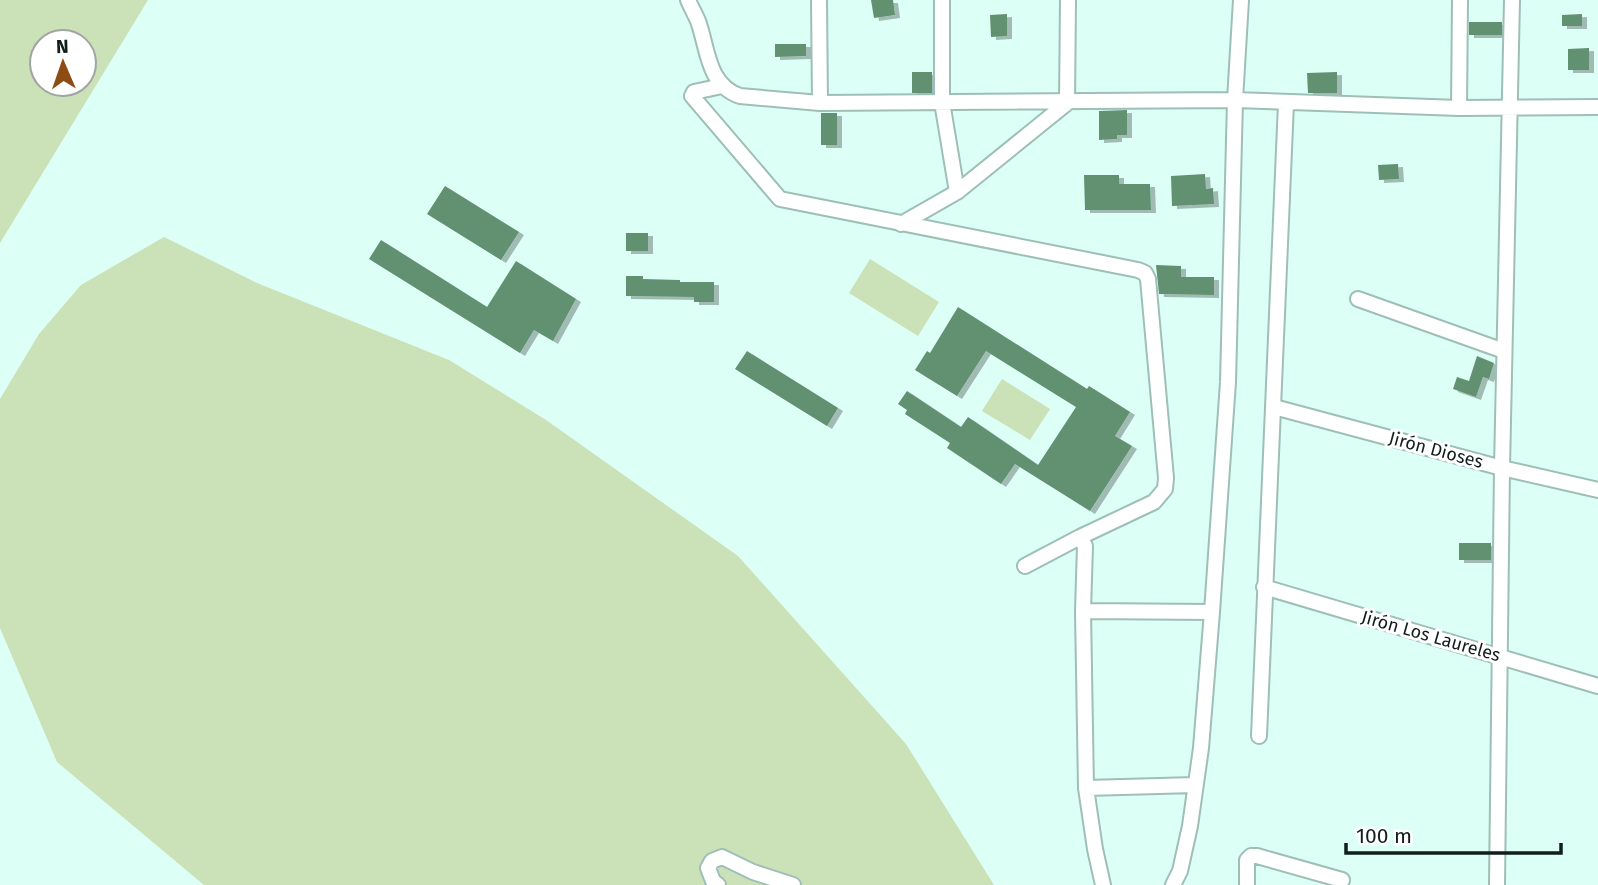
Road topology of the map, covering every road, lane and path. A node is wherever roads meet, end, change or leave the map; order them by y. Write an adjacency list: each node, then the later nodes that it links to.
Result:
1 (688, 0): 8 (street)
2 (819, 0): 11 (street)
3 (942, 0): 10 (street)
4 (1068, 0): 12 (street)
5 (1241, 0): 9 (street)
6 (1460, 0): 15 (street)
7 (1512, 0): 16 (street)
8 (722, 86): 11 (street); 18 (street)
9 (1235, 100): 12 (street); 13 (street); 28 (street)
10 (942, 102): 11 (street); 12 (street); 17 (street)
11 (820, 103)
12 (1067, 103): 17 (street)
13 (1286, 103): 15 (street); 21 (street)
14 (1598, 107): 16 (street)
15 (1459, 108): 16 (street)
16 (1509, 108): 20 (street)
17 (957, 192): 18 (street)
18 (901, 224): 24 (street)
19 (1358, 299): 20 (street)
20 (1504, 351): 22 (street)
21 (1274, 407): 22 (street, Jirón Dioses); 26 (street)
22 (1502, 468): 23 (street, Jirón Dioses); 29 (street)
23 (1598, 490)
24 (1080, 537): 25 (street); 27 (street)
25 (1025, 566)
26 (1265, 587): 29 (street, Jirón Los Laureles); 31 (street)
27 (1083, 611): 28 (street); 33 (street)
28 (1212, 612): 32 (street)
29 (1500, 656): 30 (street, Jirón Los Laureles); 40 (street)
30 (1598, 686)
31 (1259, 736)
32 (1195, 785): 33 (street); 38 (street)
33 (1086, 788): 37 (street)
34 (1342, 880): 39 (street)
35 (718, 885): 36 (street)
36 (793, 885)
37 (1103, 885)
38 (1173, 885)
39 (1247, 885)
40 (1497, 885)

